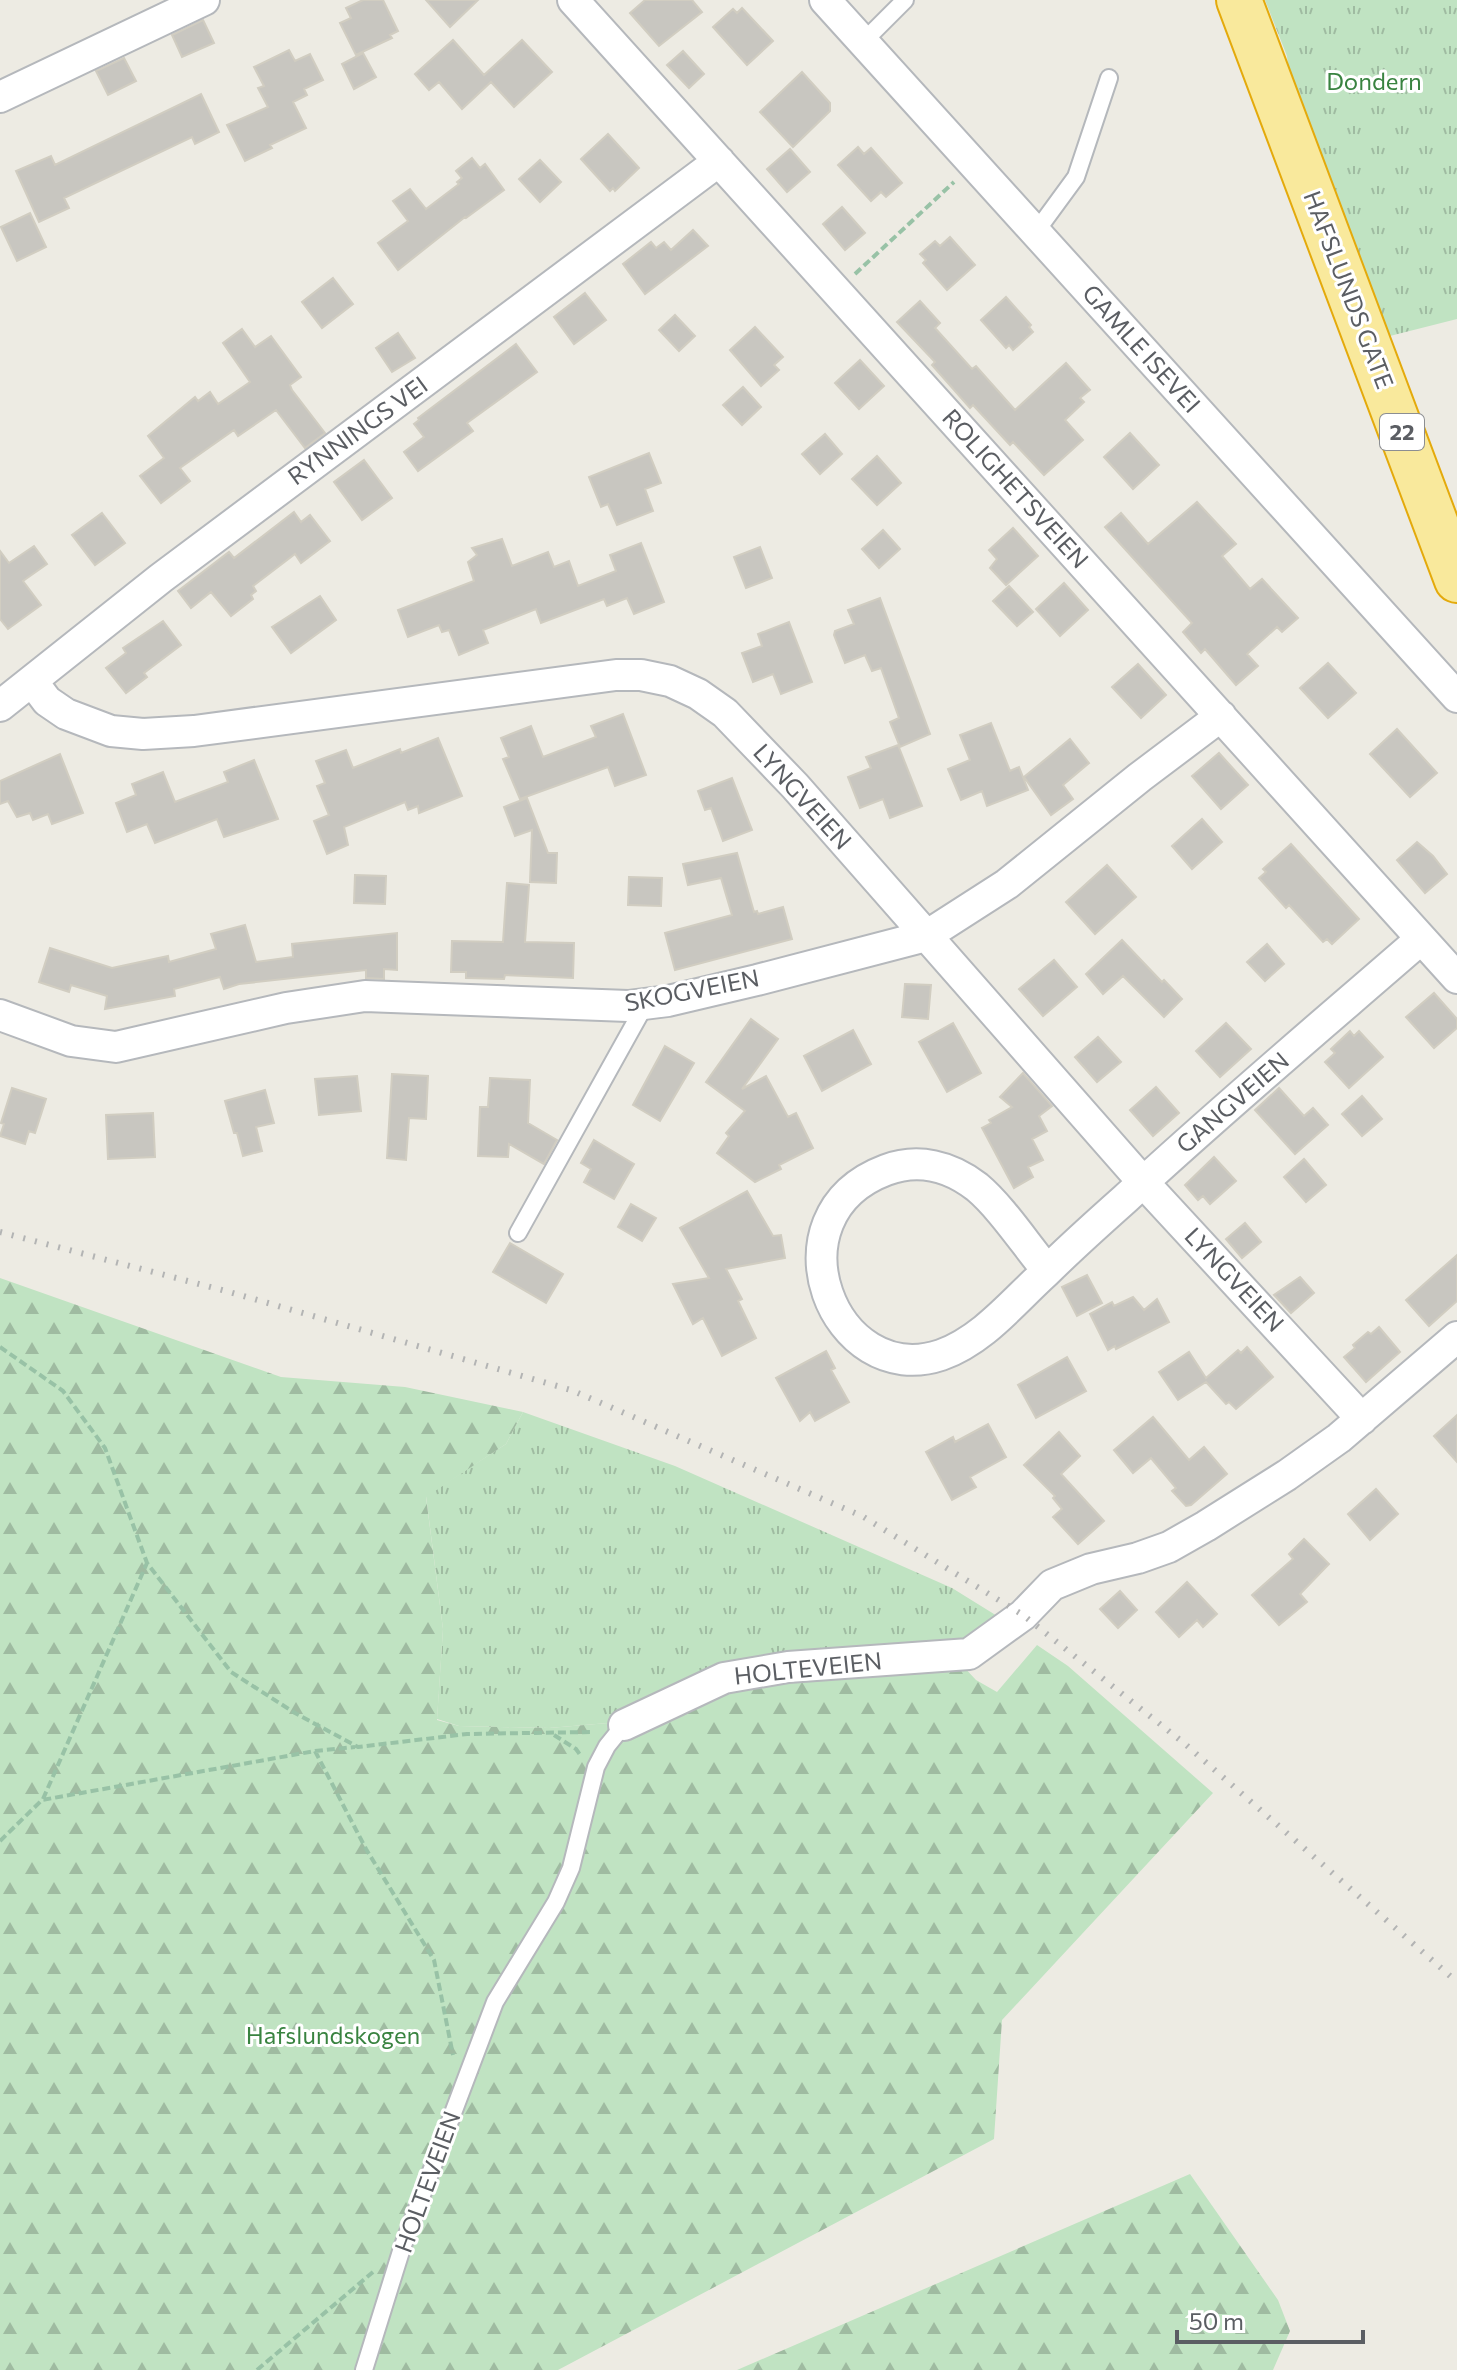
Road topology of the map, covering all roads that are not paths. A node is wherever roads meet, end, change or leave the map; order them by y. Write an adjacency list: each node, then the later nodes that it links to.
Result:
1 (204, 0): 8 (street)
2 (573, 0): 9 (street, ROLIGHETSVEIEN)
3 (825, 0): 6 (street, GAMLE ISEVEI)
4 (905, 0): 6 (lane)
5 (1239, 0): 11 (highway, HAFSLUNDS GATE / 22)
6 (863, 42): 10 (street, GAMLE ISEVEI)
7 (1109, 78): 10 (lane)
8 (0, 97)
9 (719, 161): 12 (street, RYNNINGS VEI); 15 (street, ROLIGHETSVEIEN)
10 (1035, 233): 13 (street, GAMLE ISEVEI)
11 (1457, 580)
12 (32, 681): 14 (street, RYNNINGS VEI); 16 (street, LYNGVEIEN)
13 (1457, 697)
14 (0, 706)
15 (1221, 716): 16 (street, SKOGVEIEN); 17 (street, ROLIGHETSVEIEN)
16 (926, 936): 19 (street, SKOGVEIEN); 21 (street, LYNGVEIEN)
17 (1421, 939): 18 (street, ROLIGHETSVEIEN); 21 (street, GANGVEIEN)
18 (1457, 978)
19 (645, 1005): 20 (street, SKOGVEIEN); 22 (lane)
20 (0, 1015)
21 (1143, 1182): 23 (street, GANGVEIEN); 25 (street, LYNGVEIEN)
22 (518, 1233)
23 (1047, 1270): 23 (street, GANGVEIEN)
24 (1457, 1337): 25 (street, HOLTEVEIEN)
25 (1362, 1419): 26 (street, HOLTEVEIEN)
26 (624, 1725): 27 (lane, HOLTEVEIEN)
27 (364, 2370)

